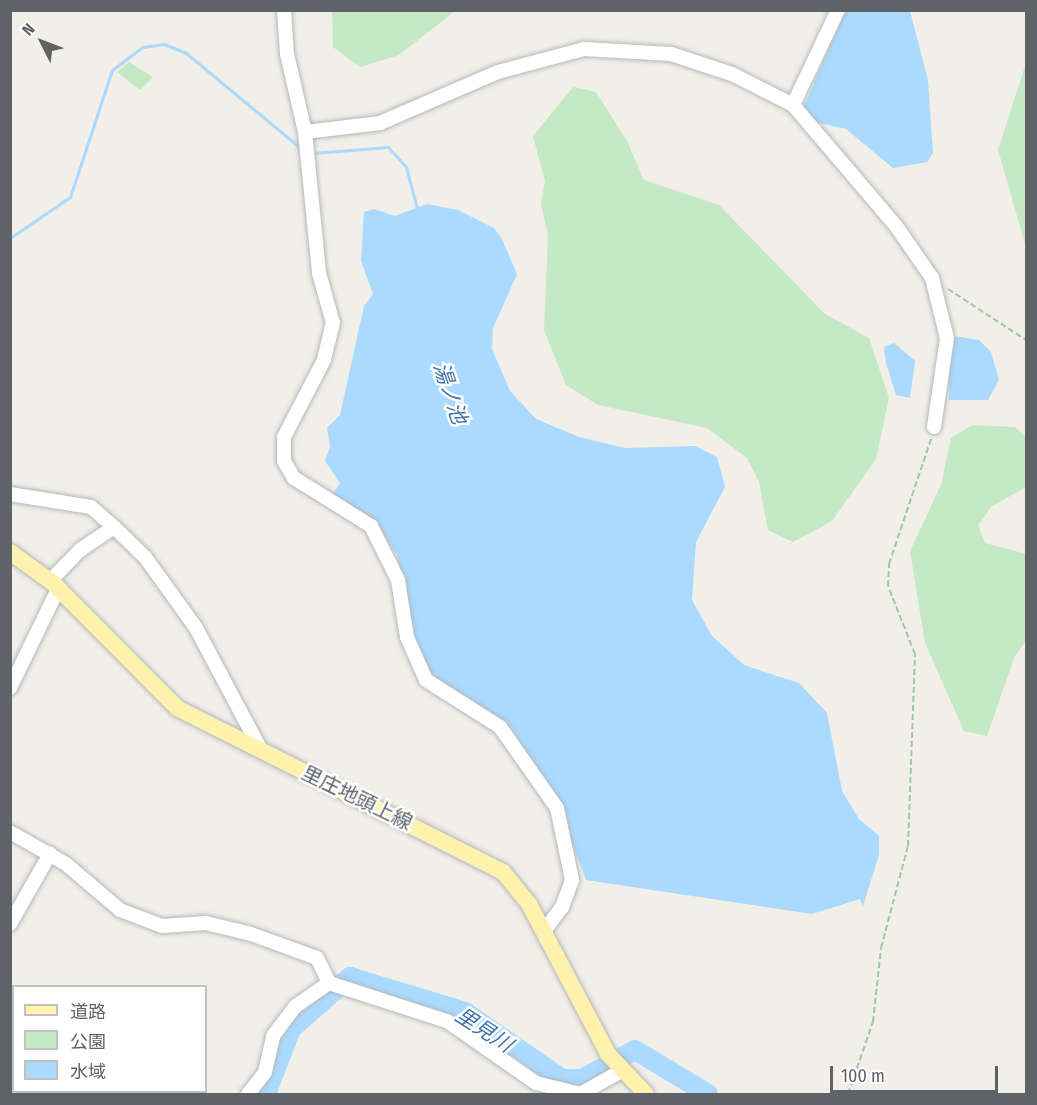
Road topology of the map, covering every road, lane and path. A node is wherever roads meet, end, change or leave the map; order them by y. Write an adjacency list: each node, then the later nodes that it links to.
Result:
1 (284, 10): 4 (street)
2 (838, 10): 3 (street)
3 (793, 105): 4 (street); 5 (street)
4 (305, 132): 17 (street)
5 (932, 278): 6 (path); 7 (street)
6 (1026, 340)
7 (934, 427): 22 (path)
8 (10, 494): 9 (street)
9 (114, 527): 11 (street); 13 (street)
10 (10, 552): 11 (main road, 里庄地頭上線)
11 (54, 585): 12 (street); 13 (main road, 里庄地頭上線)
12 (10, 688)
13 (262, 752): 17 (main road, 里庄地頭上線)
14 (10, 832): 15 (street)
15 (50, 854): 16 (street); 18 (street)
16 (10, 924)
17 (543, 932): 19 (main road, 里庄地頭上線)
18 (329, 983): 19 (street); 20 (street)
19 (616, 1063): 21 (main road, 里庄地頭上線)
20 (248, 1095)
21 (646, 1095)
22 (848, 1095)

